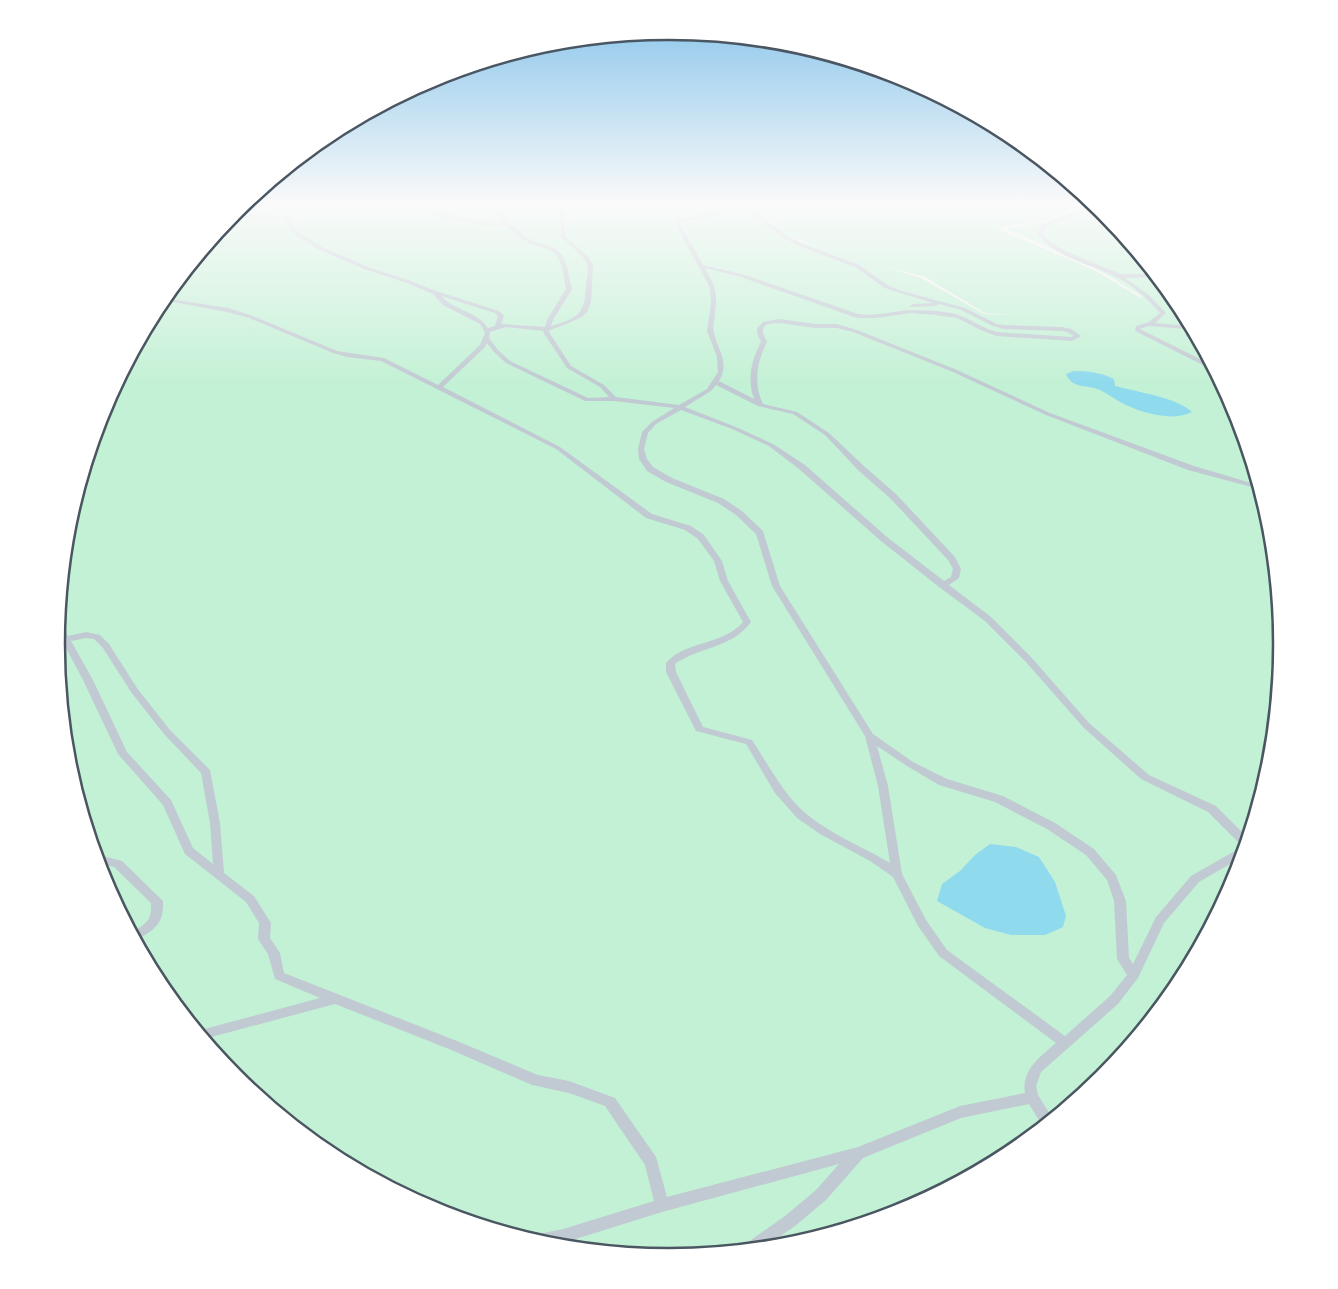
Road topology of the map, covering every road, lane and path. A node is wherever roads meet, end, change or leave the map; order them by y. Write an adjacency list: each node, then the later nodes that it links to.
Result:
1 (357, 264): 10 (lane)
2 (563, 264): 18 (lane)
3 (589, 264): 18 (lane)
4 (852, 264): 9 (lane)
5 (1091, 264): 7 (lane)
6 (702, 266): 14 (lane); 22 (lane)
7 (1120, 276): 8 (lane); 15 (lane)
8 (1148, 276)
9 (902, 292): 12 (lane); 13 (lane)
10 (435, 293): 16 (lane); 19 (lane)
11 (172, 301): 23 (lane)
12 (947, 304): 13 (lane); 14 (lane)
13 (913, 306): 14 (lane)
14 (908, 312)
15 (1147, 324): 17 (lane); 21 (lane)
16 (498, 325): 18 (lane); 19 (lane)
17 (1183, 327)
18 (547, 328): 24 (lane)
19 (487, 331): 20 (lane)
20 (487, 339): 23 (lane); 24 (lane)
21 (1204, 364)
22 (716, 382): 25 (lane); 26 (lane)
23 (439, 387): 34 (lane)
24 (614, 399): 26 (lane)
25 (760, 405): 27 (lane); 28 (lane)
26 (679, 408): 28 (lane); 30 (lane)
27 (1252, 485)
28 (942, 585): 31 (lane)
29 (65, 639): 35 (lane); 35 (lane)
30 (870, 736): 34 (lane); 37 (lane)
31 (1241, 838)
32 (1234, 856): 37 (lane)
33 (105, 860): 36 (lane)
34 (897, 874): 40 (lane)
35 (219, 875): 38 (lane)
36 (138, 934)
37 (1134, 975): 40 (lane)
38 (334, 999): 39 (lane); 44 (lane)
39 (207, 1033)
40 (1065, 1043): 41 (lane)
41 (1032, 1097): 42 (lane); 43 (lane)
42 (1045, 1118)
43 (858, 1153): 44 (lane); 46 (lane)
44 (662, 1205): 45 (lane)
45 (554, 1238)
46 (761, 1242)

